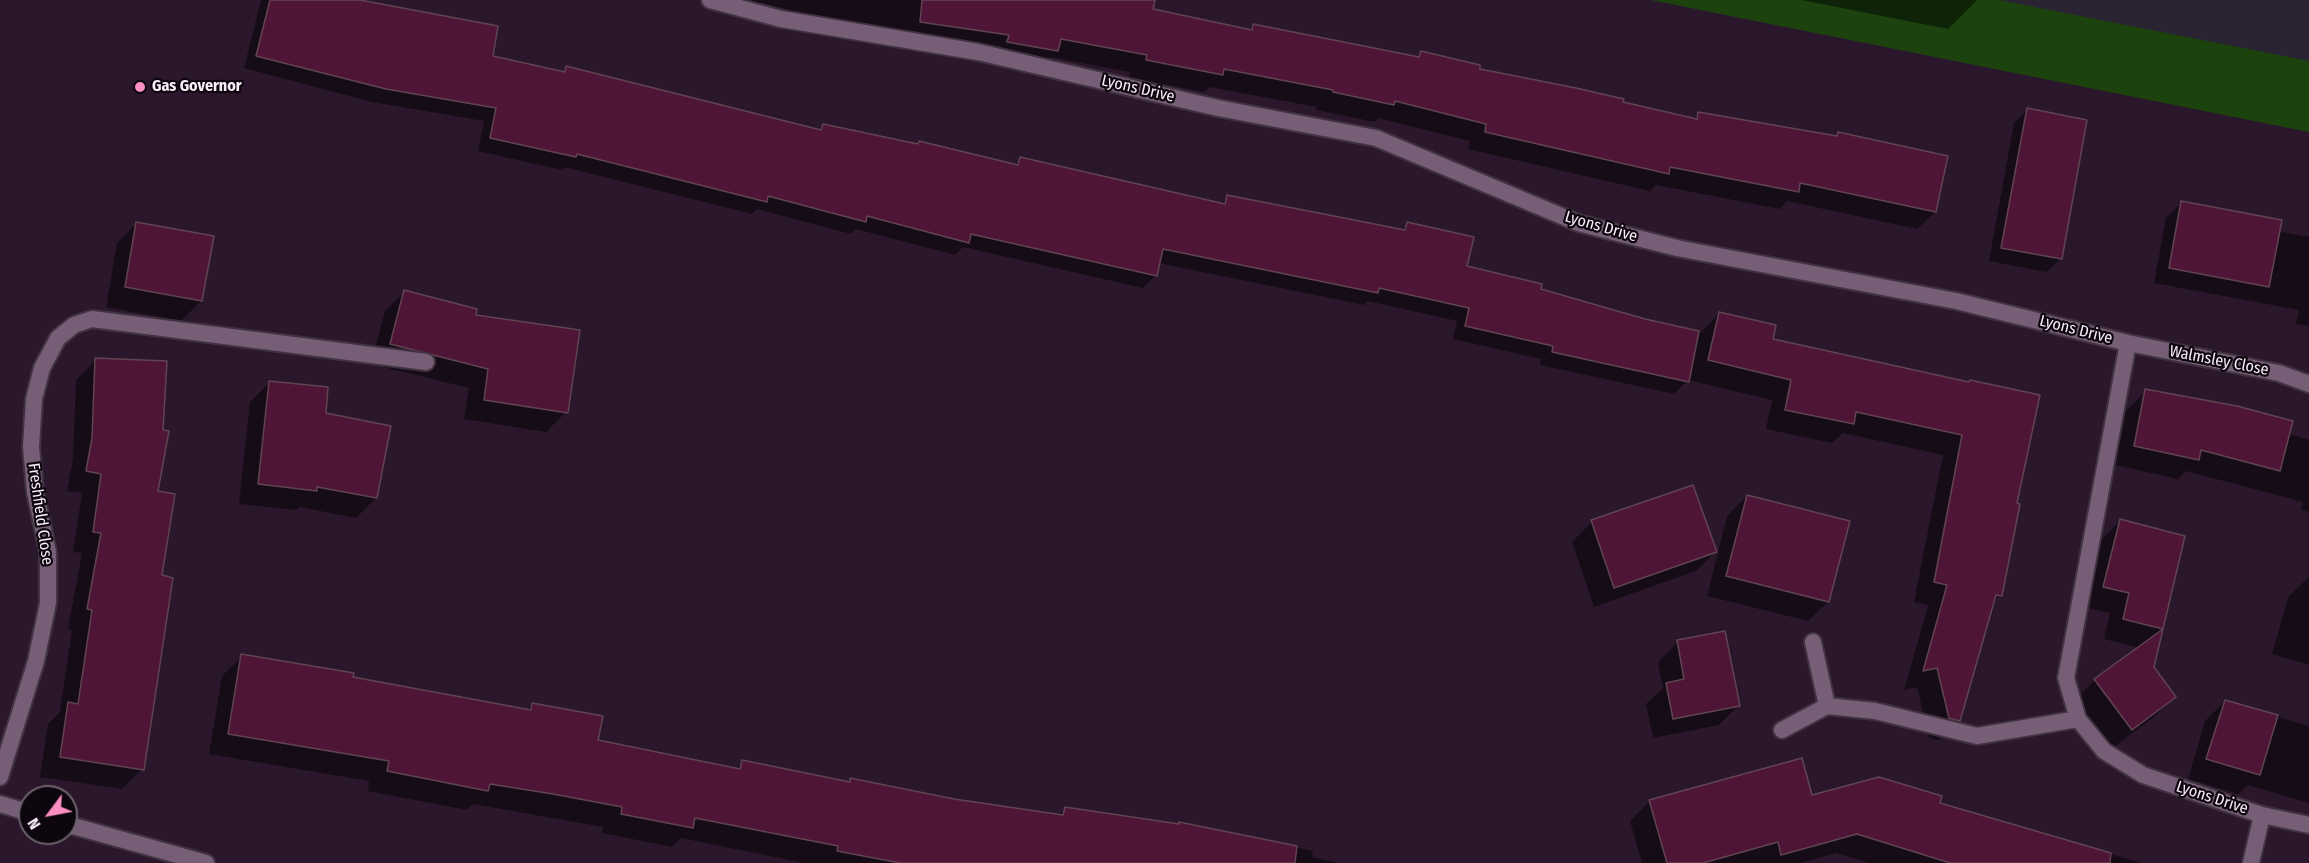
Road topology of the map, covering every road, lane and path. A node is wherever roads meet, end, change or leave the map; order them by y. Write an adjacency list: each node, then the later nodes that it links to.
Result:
1 (710, 0): 2 (street, Lyons Drive)
2 (2128, 343): 4 (street, Walmsley Close); 7 (street, Lyons Drive)
3 (426, 362): 9 (street, Freshfield Close)
4 (2309, 384)
5 (1813, 642): 6 (street)
6 (1827, 706): 7 (street); 8 (street)
7 (2078, 719): 12 (street, Lyons Drive)
8 (1782, 730)
9 (0, 777)
10 (0, 804): 11 (street)
11 (18, 809)
12 (2262, 815): 13 (street, Lyons Drive); 16 (street, Lyons Drive)
13 (2309, 825)
14 (78, 827): 15 (street)
15 (206, 863)
16 (2251, 863)

